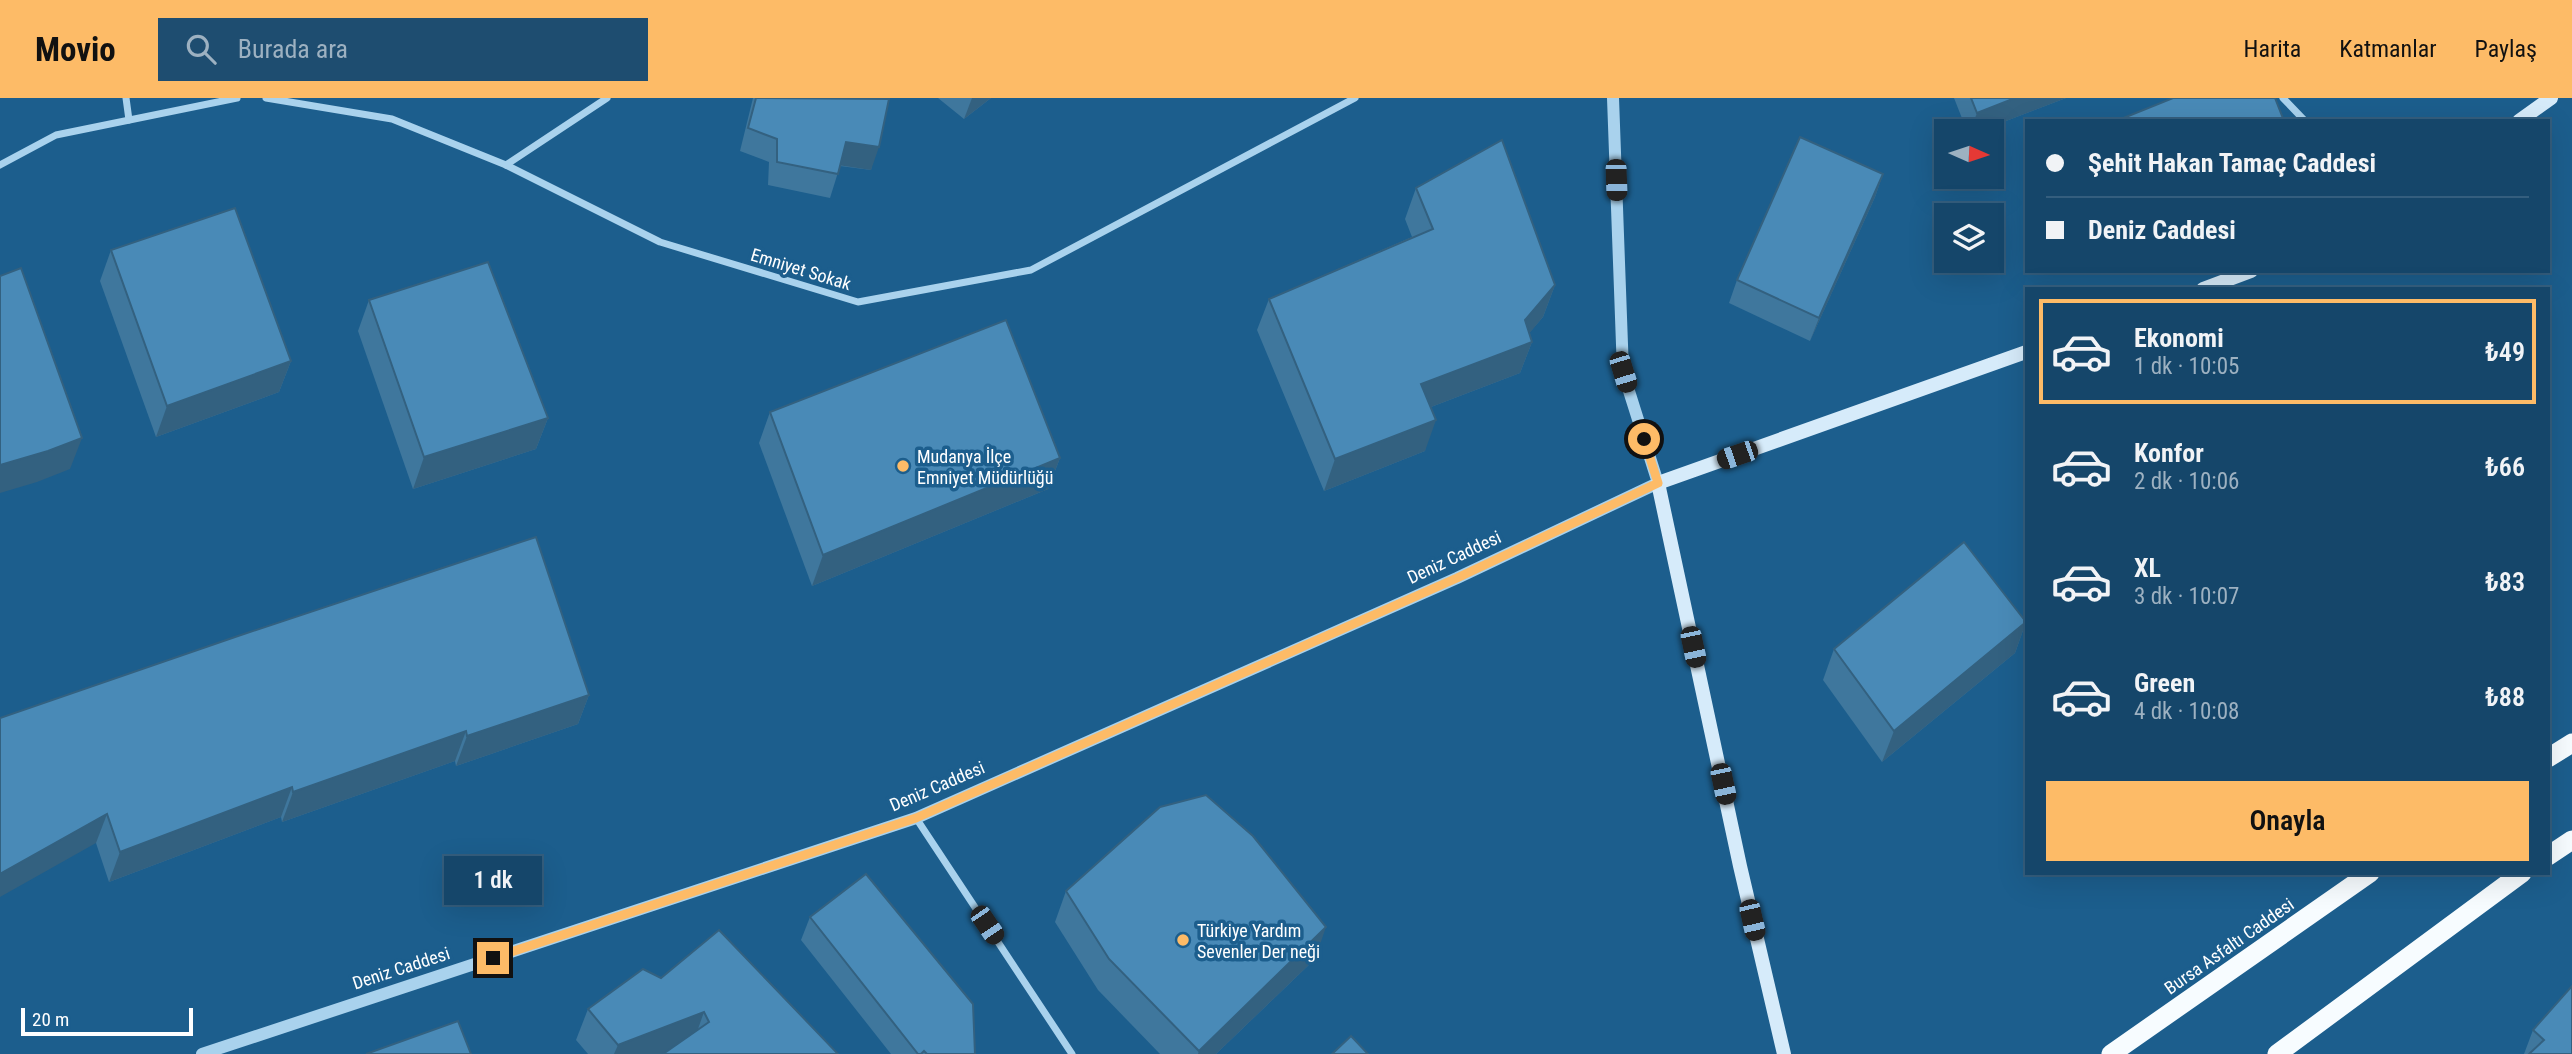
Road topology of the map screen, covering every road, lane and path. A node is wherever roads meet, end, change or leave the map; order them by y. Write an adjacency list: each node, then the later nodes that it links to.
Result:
1 (127, 98): 11 (street)
2 (237, 98): 11 (street)
3 (266, 98): 13 (street, Emniyet Sokak)
4 (607, 98): 13 (street)
5 (1355, 98): 13 (street, Emniyet Sokak)
6 (1614, 98): 17 (street)
7 (2283, 98): 9 (street)
8 (2551, 98): 10 (main road)
9 (2303, 119)
10 (2522, 119)
11 (129, 120): 12 (street)
12 (0, 165)
13 (506, 165)
14 (2245, 273): 15 (main road)
15 (2208, 287)
16 (2025, 352): 17 (main road, Deniz Caddesi)
17 (1658, 483): 20 (street, Deniz Caddesi); 27 (main road)
18 (2572, 743): 19 (highway)
19 (2550, 757)
20 (916, 818): 25 (street, Deniz Caddesi); 26 (street)
21 (2572, 840): 22 (highway)
22 (2550, 855)
23 (2367, 875): 28 (highway, Bursa Asfaltı Caddesi)
24 (2519, 875): 29 (highway)
25 (202, 1054)
26 (1072, 1054)
27 (1784, 1054)
28 (2111, 1054)
29 (2277, 1054)

